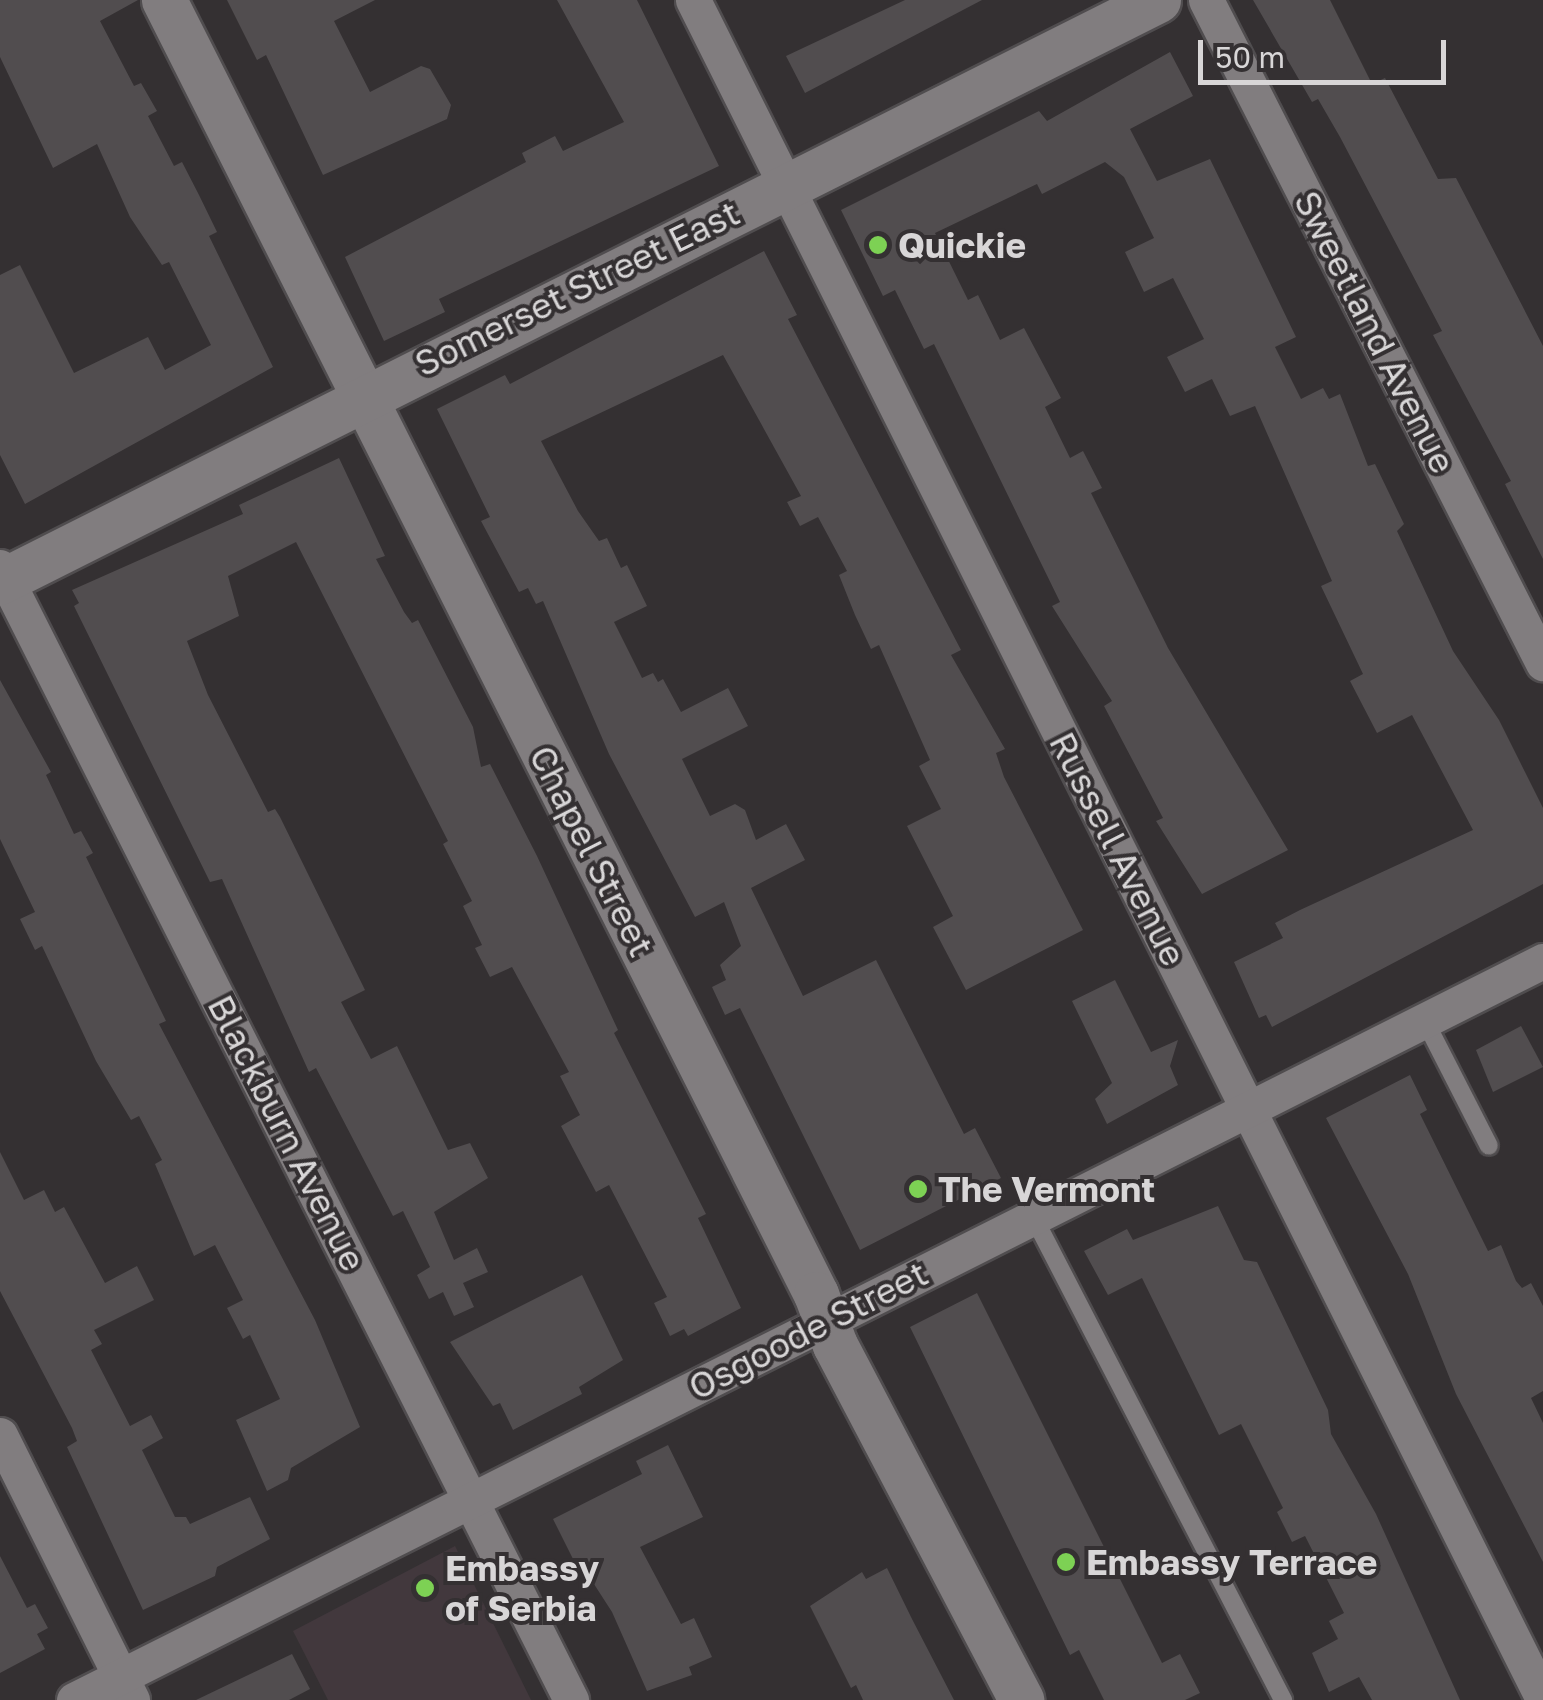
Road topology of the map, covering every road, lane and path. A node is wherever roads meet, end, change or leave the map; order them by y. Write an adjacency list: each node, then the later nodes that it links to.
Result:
1 (164, 0): 6 (street, Chapel Street)
2 (693, 0): 5 (street, Russell Avenue)
3 (1158, 0): 5 (street, Somerset Street East)
4 (1206, 0): 8 (street, Sweetland Avenue)
5 (786, 185): 6 (street, Somerset Street East); 11 (street, Russell Avenue)
6 (363, 394): 7 (street, Somerset Street East); 14 (street, Chapel Street)
7 (2, 576): 16 (street, Blackburn Avenue)
8 (1543, 663)
9 (1543, 961): 10 (street, Osgoode Street)
10 (1425, 1021): 11 (street, Osgoode Street); 12 (lane)
11 (1248, 1110): 13 (street, Osgoode Street); 18 (street, Russell Avenue)
12 (1489, 1146)
13 (1033, 1216): 14 (street, Osgoode Street); 22 (lane)
14 (826, 1319): 16 (street, Osgoode Street); 21 (street, Chapel Street)
15 (0, 1435): 17 (street)
16 (471, 1504): 17 (street, Osgoode Street); 20 (street, Blackburn Avenue)
17 (126, 1688): 19 (street, Osgoode Street)
18 (1543, 1699)
19 (74, 1700)
20 (571, 1700)
21 (1021, 1700)
22 (1283, 1700)

